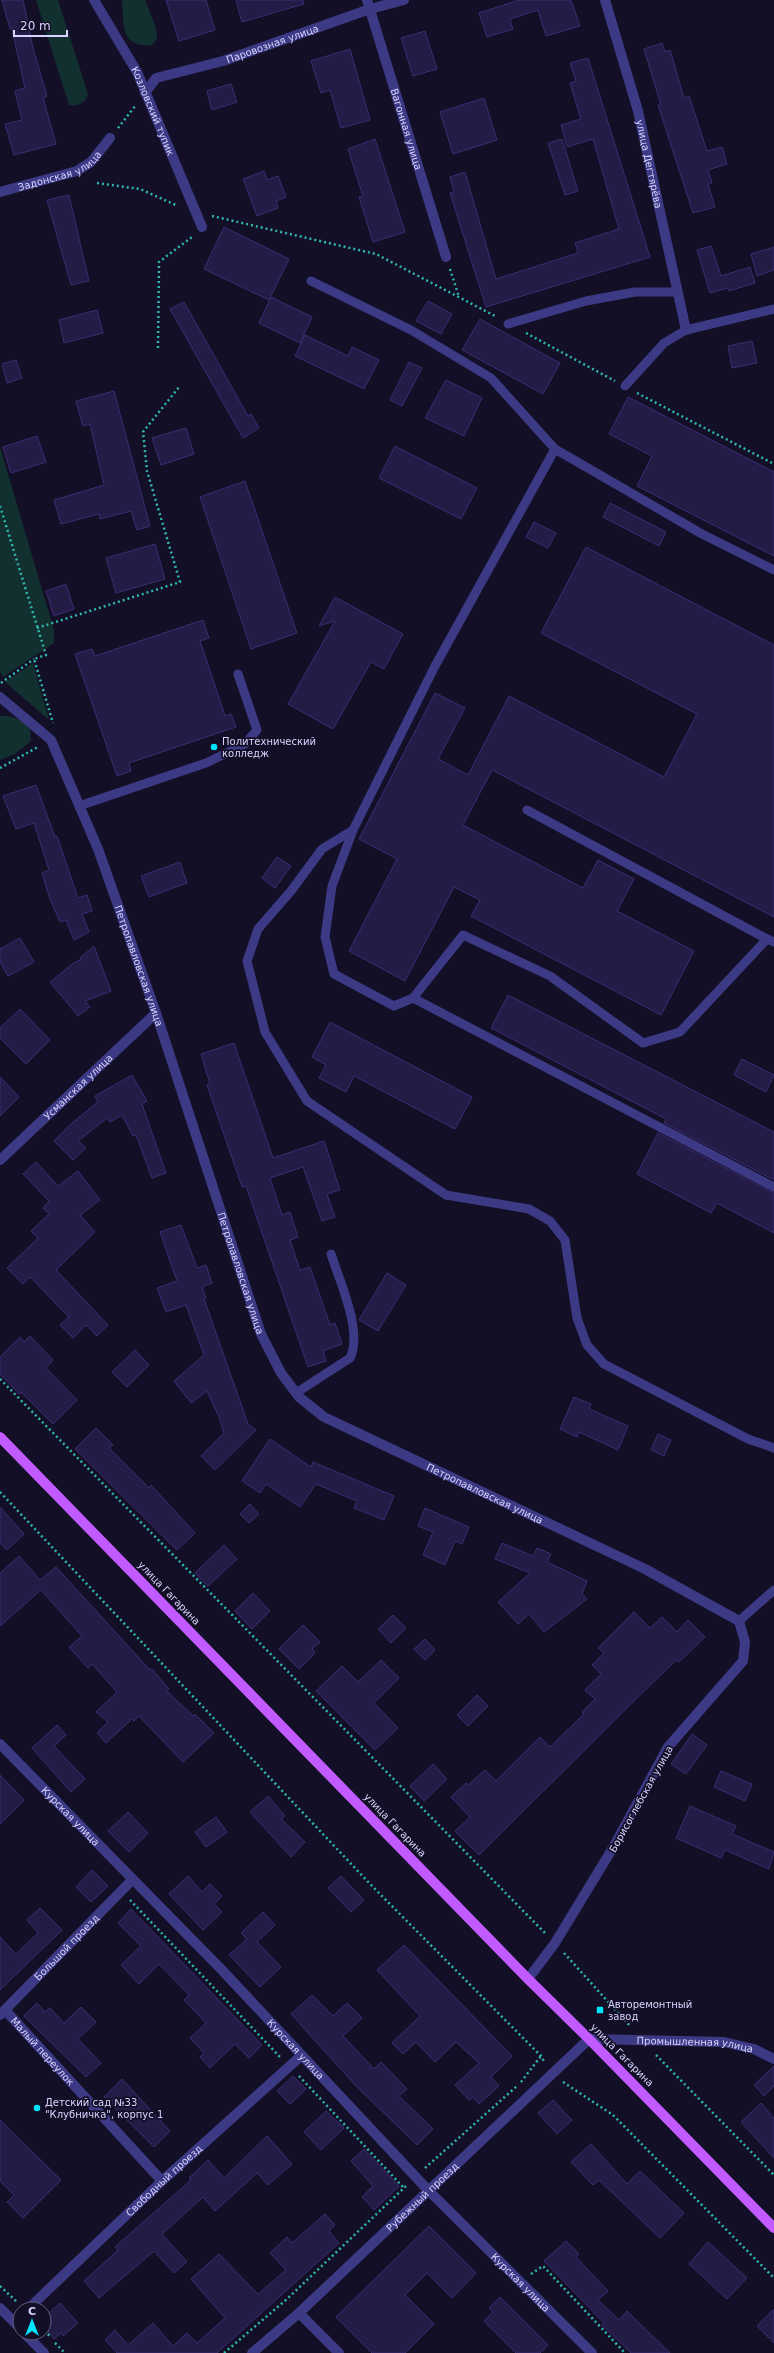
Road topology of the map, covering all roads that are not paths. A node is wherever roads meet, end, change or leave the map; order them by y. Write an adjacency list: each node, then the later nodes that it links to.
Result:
1 (94, 0): 5 (street, Козловский тупик)
2 (404, 0): 4 (street, Паровозная улица)
3 (605, 0): 11 (street, улица Дегтярёва)
4 (368, 4): 5 (street, Паровозная улица); 9 (street, Вагонная улица)
5 (145, 93): 8 (street, Козловский тупик)
6 (110, 138): 7 (street, Задонская улица)
7 (0, 192)
8 (202, 227)
9 (446, 257)
10 (311, 281): 16 (lane)
11 (678, 292): 13 (lane); 14 (street, улица Дегтярёва)
12 (774, 308): 14 (lane)
13 (508, 324)
14 (686, 330): 15 (lane)
15 (624, 386)
16 (555, 449): 17 (lane); 22 (lane)
17 (774, 570)
18 (238, 674): 20 (lane)
19 (0, 697): 20 (street, Петропавловская улица)
20 (79, 806): 25 (street, Петропавловская улица)
21 (527, 810): 23 (lane)
22 (353, 830): 24 (lane); 31 (lane)
23 (770, 941): 24 (lane)
24 (413, 998): 27 (lane)
25 (156, 1013): 26 (street, Усманская улица); 29 (street, Петропавловская улица)
26 (0, 1160)
27 (774, 1187)
28 (331, 1254): 29 (lane)
29 (296, 1393): 33 (street, Петропавловская улица)
30 (0, 1437): 36 (main road, улица Гагарина)
31 (774, 1448)
32 (774, 1590): 33 (lane)
33 (739, 1621): 36 (street, Борисоглебская улица)
34 (0, 1744): 35 (street, Курская улица)
35 (132, 1880): 37 (street, Большой проезд); 39 (street, Курская улица)
36 (528, 1979): 38 (main road, улица Гагарина)
37 (3, 2012): 41 (street, Малый переулок)
38 (590, 2039): 40 (street, Промышленная улица); 42 (street, Рубежный проезд); 43 (main road, улица Гагарина)
39 (302, 2055): 41 (street, Свободный проезд); 42 (street, Курская улица)
40 (774, 2059)
41 (162, 2181): 44 (street, Свободный проезд)
42 (428, 2190): 46 (street, Рубежный проезд); 52 (street, Курская улица)
43 (774, 2228)
44 (30, 2301)
45 (0, 2308): 47 (street)
46 (299, 2313): 50 (street, Рубежный проезд); 51 (street)
47 (12, 2317)
48 (32, 2341): 49 (street)
49 (44, 2353)
50 (252, 2353)
51 (339, 2353)
52 (592, 2353)

